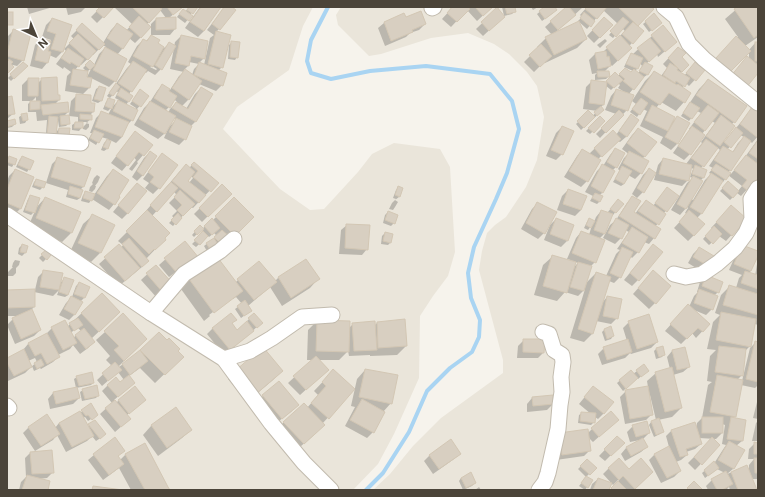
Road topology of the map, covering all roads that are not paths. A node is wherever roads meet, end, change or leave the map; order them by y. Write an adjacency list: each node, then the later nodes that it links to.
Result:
1 (664, 7): 2 (street)
2 (678, 12): 3 (street)
3 (758, 103)
4 (7, 139): 5 (street)
5 (81, 143)
6 (758, 188): 9 (street)
7 (7, 215): 10 (street)
8 (234, 238): 10 (street)
9 (674, 274)
10 (151, 313): 13 (street)
11 (332, 315): 13 (street)
12 (543, 332): 15 (street)
13 (224, 360): 14 (street)
14 (332, 490)
15 (539, 490)

